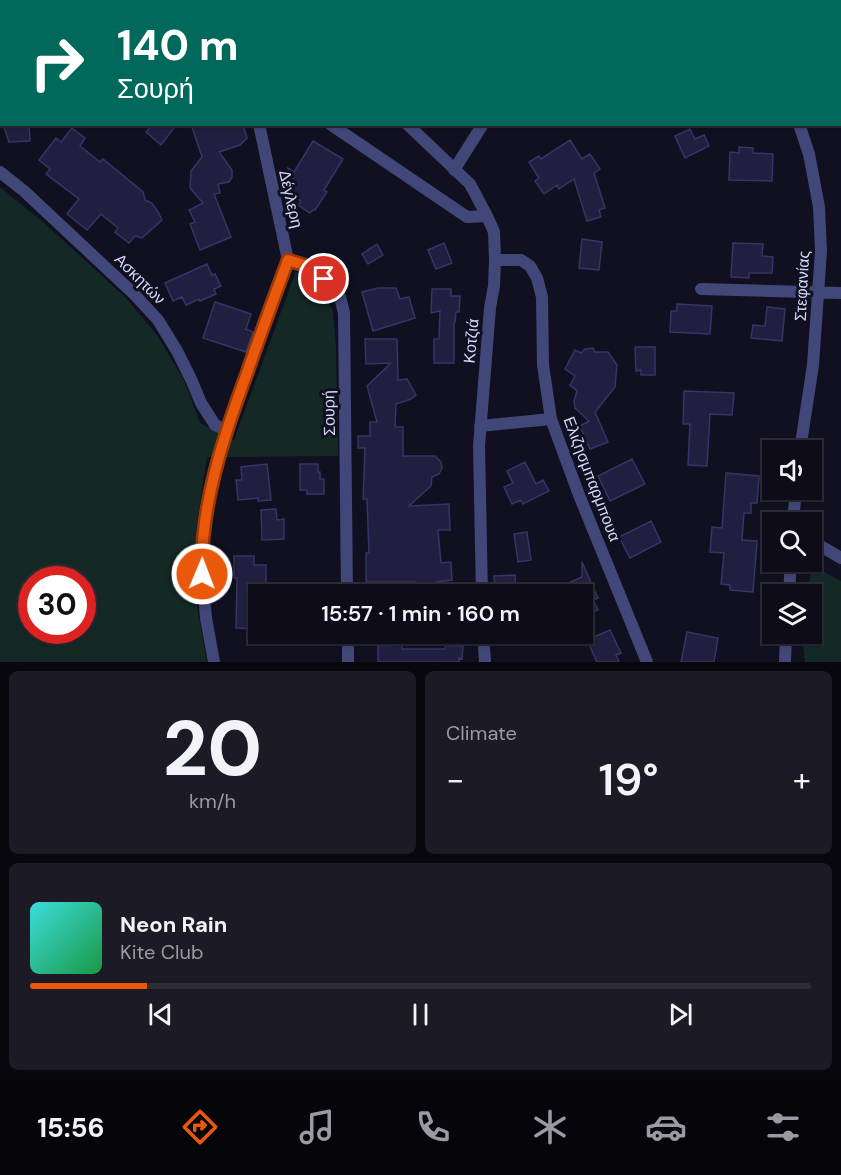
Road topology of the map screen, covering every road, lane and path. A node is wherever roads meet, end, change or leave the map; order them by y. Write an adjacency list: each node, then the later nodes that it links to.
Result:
1 (259, 126): 9 (street, Δέγλερη)
2 (333, 126): 8 (street)
3 (409, 126): 6 (street, Κοτζιά)
4 (482, 126): 6 (street)
5 (800, 126): 12 (street, Στεφανίας)
6 (454, 170): 8 (street, Κοτζιά)
7 (0, 172): 16 (street, Ασκητών)
8 (488, 216): 10 (street, Κοτζιά)
9 (288, 260): 16 (street); 20 (street, Σουρή)
10 (495, 260): 14 (street, Ελιζησμπαρμπουα); 15 (street, Κοτζιά)
11 (701, 289): 12 (street)
12 (818, 293): 13 (street); 17 (street, Στεφανίας)
13 (841, 293)
14 (551, 419): 15 (street); 28 (street, Ελιζησμπαρμπουα)
15 (480, 426): 21 (street, Κοτζιά)
16 (226, 430): 25 (street)
17 (802, 440)
18 (822, 548): 19 (street)
19 (841, 558)
20 (347, 584)
21 (482, 584)
22 (348, 644): 26 (street)
23 (483, 644): 27 (street)
24 (786, 644): 29 (street)
25 (214, 662)
26 (348, 662)
27 (484, 662)
28 (647, 662)
29 (785, 662)

